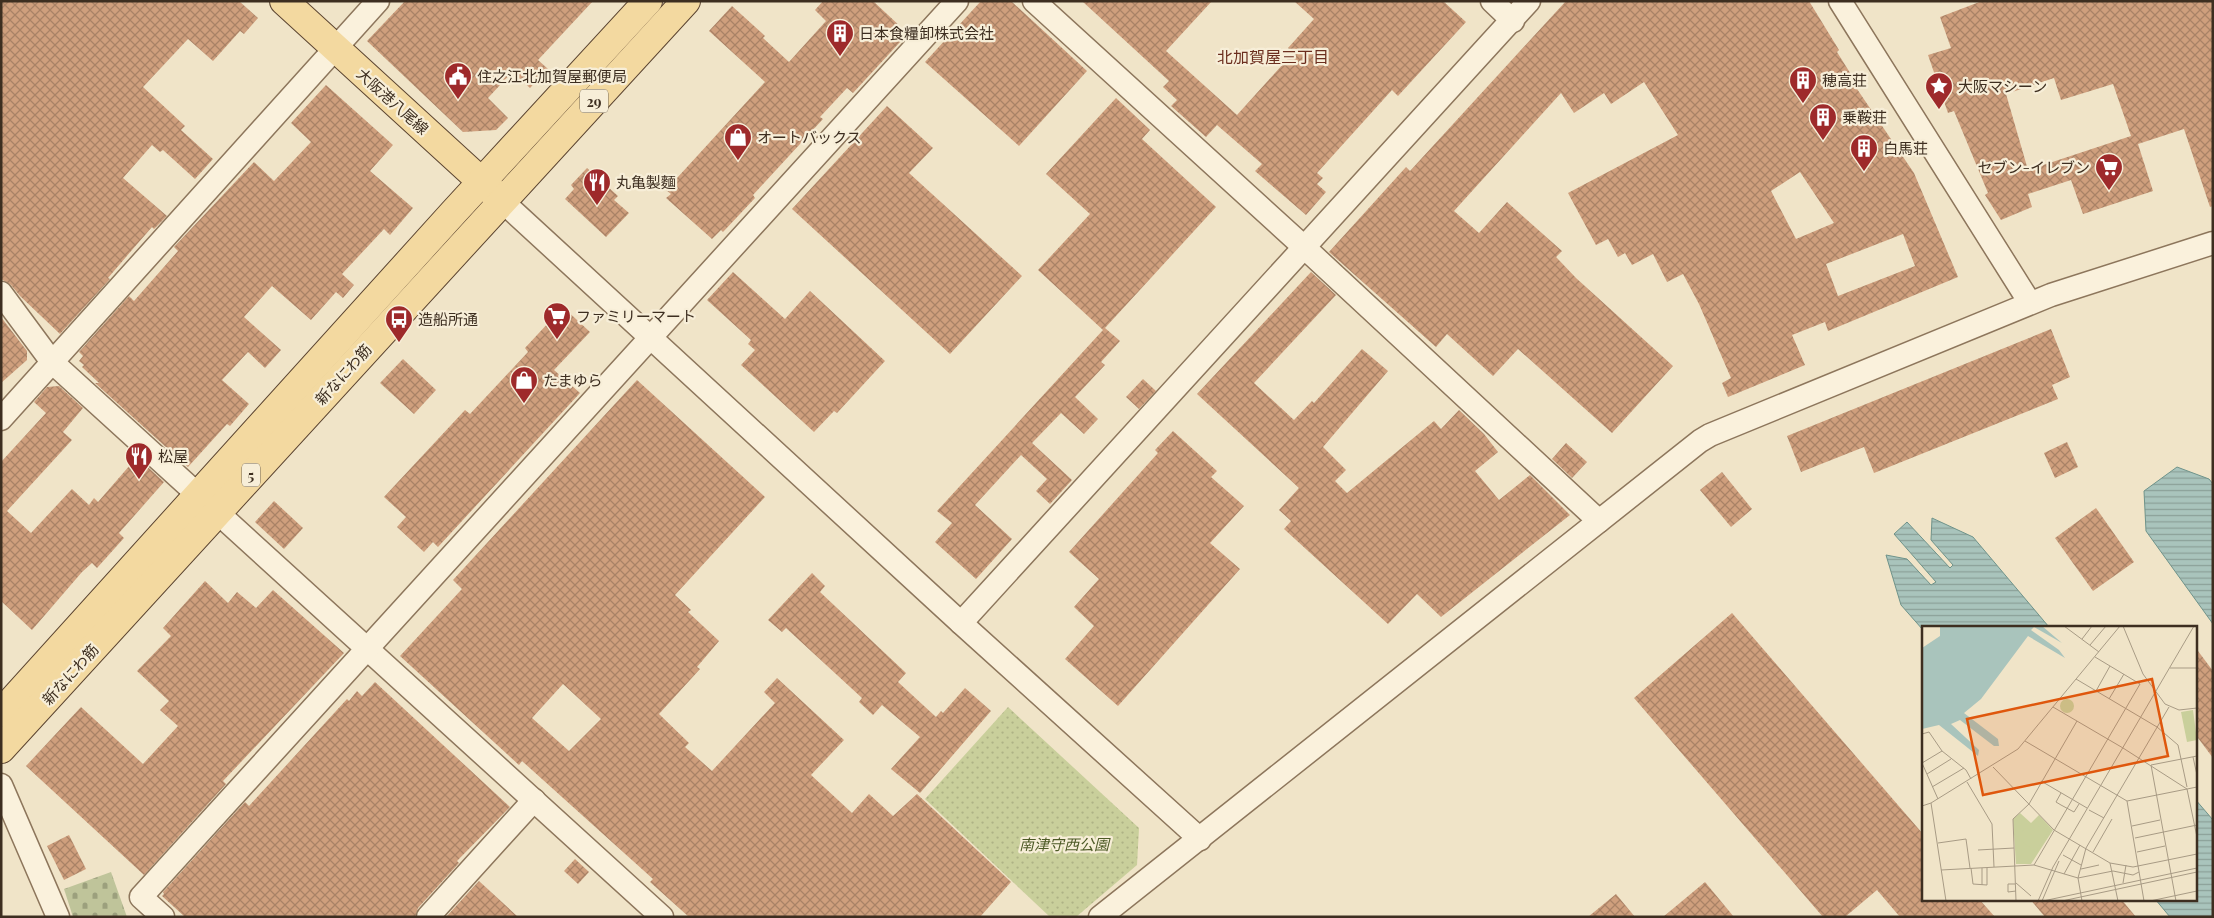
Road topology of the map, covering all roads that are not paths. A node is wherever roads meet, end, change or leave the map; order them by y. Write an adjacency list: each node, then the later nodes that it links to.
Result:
1 (284, 1): 11 (main road, 大阪港八尾線)
2 (378, 1): 11 (street)
3 (648, 1): 12 (main road, 新なにわ筋 / 29)
4 (686, 1): 13 (main road, 新なにわ筋 / 29)
5 (957, 1): 18 (street)
6 (1034, 1): 15 (street)
7 (1492, 1): 10 (street)
8 (1529, 1): 10 (street)
9 (1840, 1): 17 (street)
10 (1513, 20): 15 (street)
11 (334, 49): 12 (main road, 大阪港八尾線); 19 (street)
12 (482, 181): 13 (main road, 大阪港八尾線); 21 (main road, 新なにわ筋 / 5)
13 (502, 201): 18 (street); 21 (main road, 新なにわ筋 / 5)
14 (2213, 243): 17 (street)
15 (1305, 248): 22 (street); 23 (street)
16 (1, 293): 19 (street)
17 (2030, 303): 22 (street)
18 (651, 338): 23 (street); 24 (street)
19 (52, 362): 20 (street); 21 (street)
20 (1, 419)
21 (208, 503): 24 (street); 25 (main road, 新なにわ筋 / 5); 26 (main road, 新なにわ筋 / 5)
22 (1599, 521): 29 (street)
23 (961, 623): 29 (street)
24 (368, 650): 28 (street); 31 (street)
25 (1, 713)
26 (1, 748)
27 (1, 785): 30 (street)
28 (534, 800): 32 (street); 33 (street)
29 (1200, 838): 34 (street)
30 (58, 917)
31 (163, 917)
32 (428, 917)
33 (662, 917)
34 (1100, 917)

